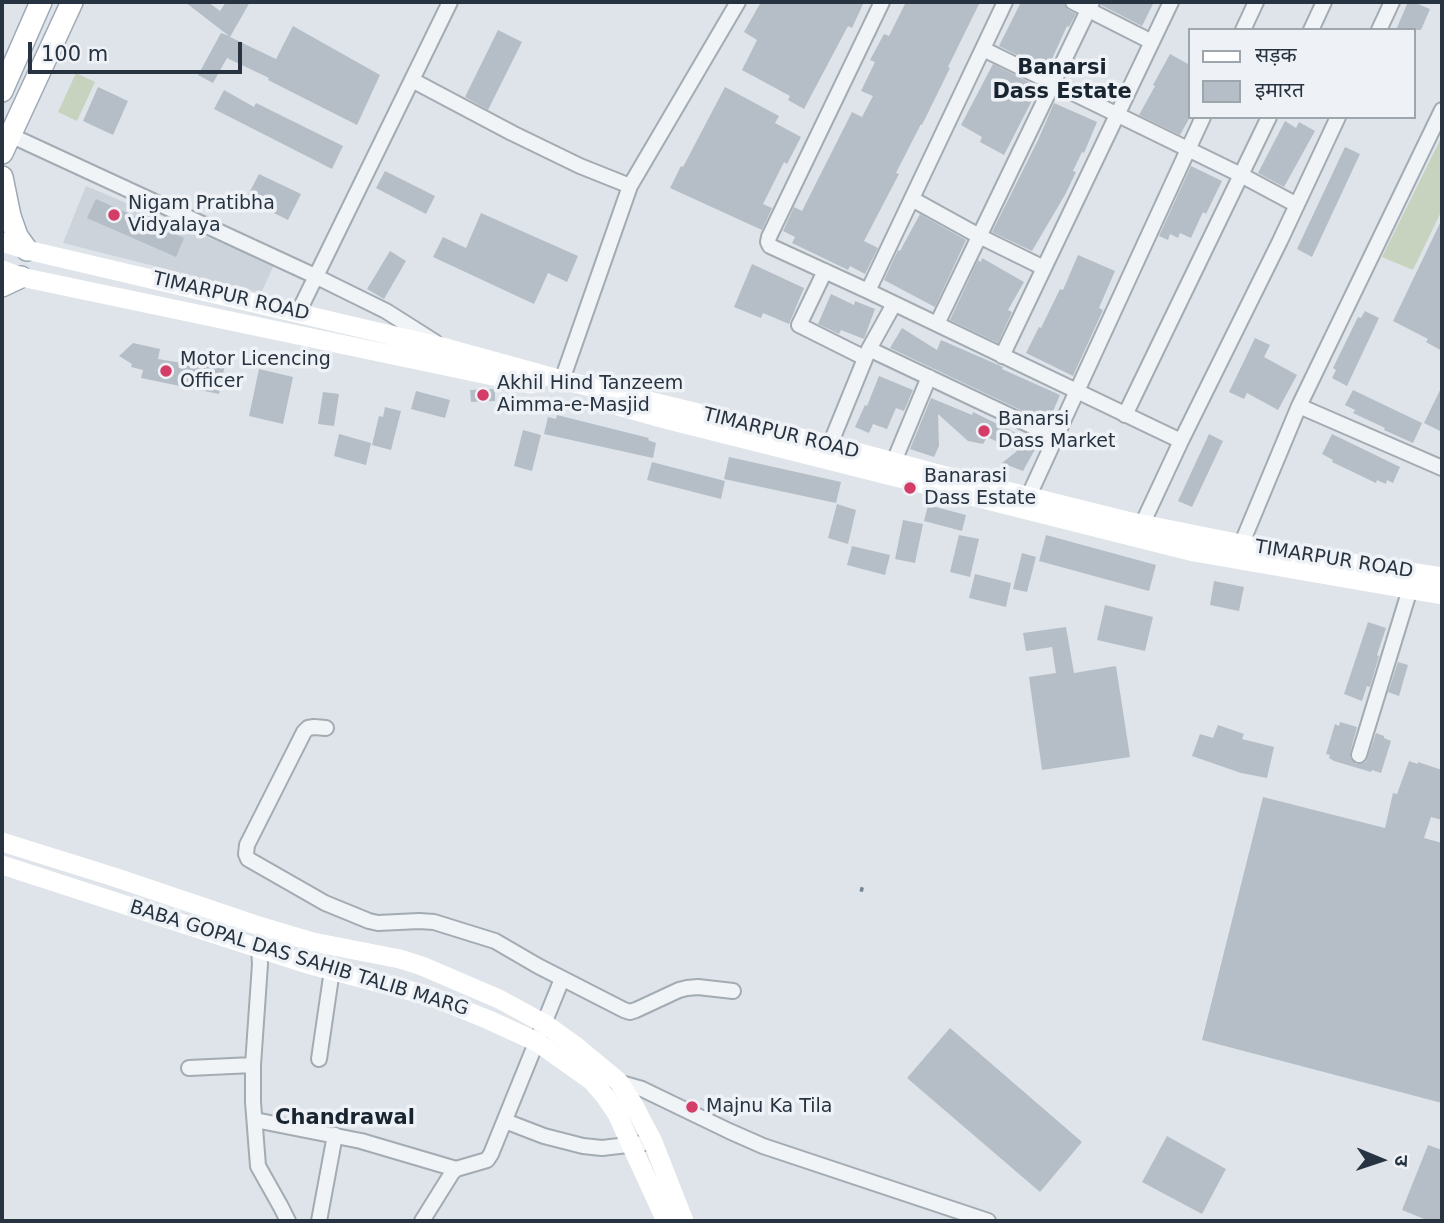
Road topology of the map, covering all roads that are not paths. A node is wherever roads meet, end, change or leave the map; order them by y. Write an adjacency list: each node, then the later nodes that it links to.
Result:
1 (41, 2): 20 (main road)
2 (72, 2): 26 (main road)
3 (450, 2): 18 (street)
4 (738, 2): 30 (street)
5 (882, 2): 37 (street)
6 (1005, 2): 17 (street)
7 (1073, 2): 12 (street)
8 (1171, 2): 16 (street)
9 (1256, 2): 13 (street)
10 (1324, 2): 14 (street)
11 (1392, 2): 15 (street)
12 (1090, 6): 16 (street); 19 (street)
13 (1244, 28)
14 (1312, 28)
15 (1379, 28)
16 (1152, 42): 22 (street)
17 (983, 49): 19 (street); 31 (street)
18 (412, 79): 30 (street); 38 (street)
19 (1053, 83): 22 (street); 33 (street)
20 (2, 92)
21 (1442, 110): 50 (street)
22 (1118, 113): 27 (street); 36 (street)
23 (1202, 119): 27 (street)
24 (1268, 119): 28 (street)
25 (1335, 119): 32 (street)
26 (6, 144): 38 (street)
27 (1188, 149): 28 (street); 49 (street)
28 (1241, 175): 32 (street); 51 (street)
29 (2, 177): 35 (main road)
30 (630, 186): 48 (street)
31 (912, 199): 33 (street); 40 (street)
32 (1297, 205): 53 (street)
33 (979, 236): 36 (street); 43 (street)
34 (2, 242): 35 (street, TIMARPUR ROAD)
35 (27, 250): 42 (street, TIMARPUR ROAD)
36 (1044, 268): 46 (street)
37 (825, 271): 40 (street); 44 (street)
38 (315, 276): 42 (street); 45 (street)
39 (8, 278): 45 (street, TIMARPUR ROAD)
40 (868, 291): 41 (street)
41 (894, 304): 43 (street); 44 (street)
42 (298, 313): 45 (street, TIMARPUR ROAD)
43 (937, 324): 46 (street)
44 (867, 354): 47 (street); 54 (street)
45 (440, 355): 48 (street, TIMARPUR ROAD)
46 (1002, 356): 49 (street)
47 (929, 377): 52 (street); 56 (street)
48 (560, 385): 54 (street, TIMARPUR ROAD)
49 (1076, 391): 51 (street); 52 (street)
50 (1299, 406): 55 (street); 59 (street)
51 (1125, 415): 53 (street)
52 (1055, 437): 57 (street)
53 (1181, 441): 58 (street)
54 (827, 452): 56 (street, TIMARPUR ROAD)
55 (1442, 468)
56 (890, 469): 57 (street, TIMARPUR ROAD)
57 (1025, 503): 58 (street, TIMARPUR ROAD)
58 (1139, 531): 59 (street, TIMARPUR ROAD)
59 (1238, 552): 60 (street, TIMARPUR ROAD); 61 (street, TIMARPUR ROAD)
60 (1440, 576)
61 (1410, 589): 62 (street, TIMARPUR ROAD); 64 (street)
62 (1442, 595)
63 (326, 728): 69 (street)
64 (1359, 755)
65 (2, 842): 71 (street, BABA GOPAL DAS SAHIB TALIB MARG)
66 (2, 865): 67 (street, BABA GOPAL DAS SAHIB TALIB MARG)
67 (259, 948): 68 (street, BABA GOPAL DAS SAHIB TALIB MARG); 74 (street)
68 (332, 970): 72 (street, BABA GOPAL DAS SAHIB TALIB MARG); 73 (street)
69 (562, 979): 70 (street); 71 (street)
70 (733, 991)
71 (545, 1024): 72 (street); 77 (street, BABA GOPAL DAS SAHIB TALIB MARG)
72 (537, 1042): 76 (street, BABA GOPAL DAS SAHIB TALIB MARG); 79 (street)
73 (319, 1059)
74 (253, 1065): 75 (street); 78 (street)
75 (189, 1068)
76 (592, 1081): 77 (street); 82 (street, BABA GOPAL DAS SAHIB TALIB MARG)
77 (618, 1081): 81 (street, BABA GOPAL DAS SAHIB TALIB MARG); 89 (street)
78 (254, 1120): 80 (street); 84 (street)
79 (505, 1121): 82 (street); 83 (street)
80 (335, 1135): 83 (street); 85 (street)
81 (653, 1142): 82 (street); 88 (street, BABA GOPAL DAS SAHIB TALIB MARG)
82 (632, 1145): 87 (street, BABA GOPAL DAS SAHIB TALIB MARG)
83 (456, 1169): 86 (street)
84 (288, 1221)
85 (319, 1221)
86 (422, 1221)
87 (666, 1221)
88 (684, 1221)
89 (988, 1221)

